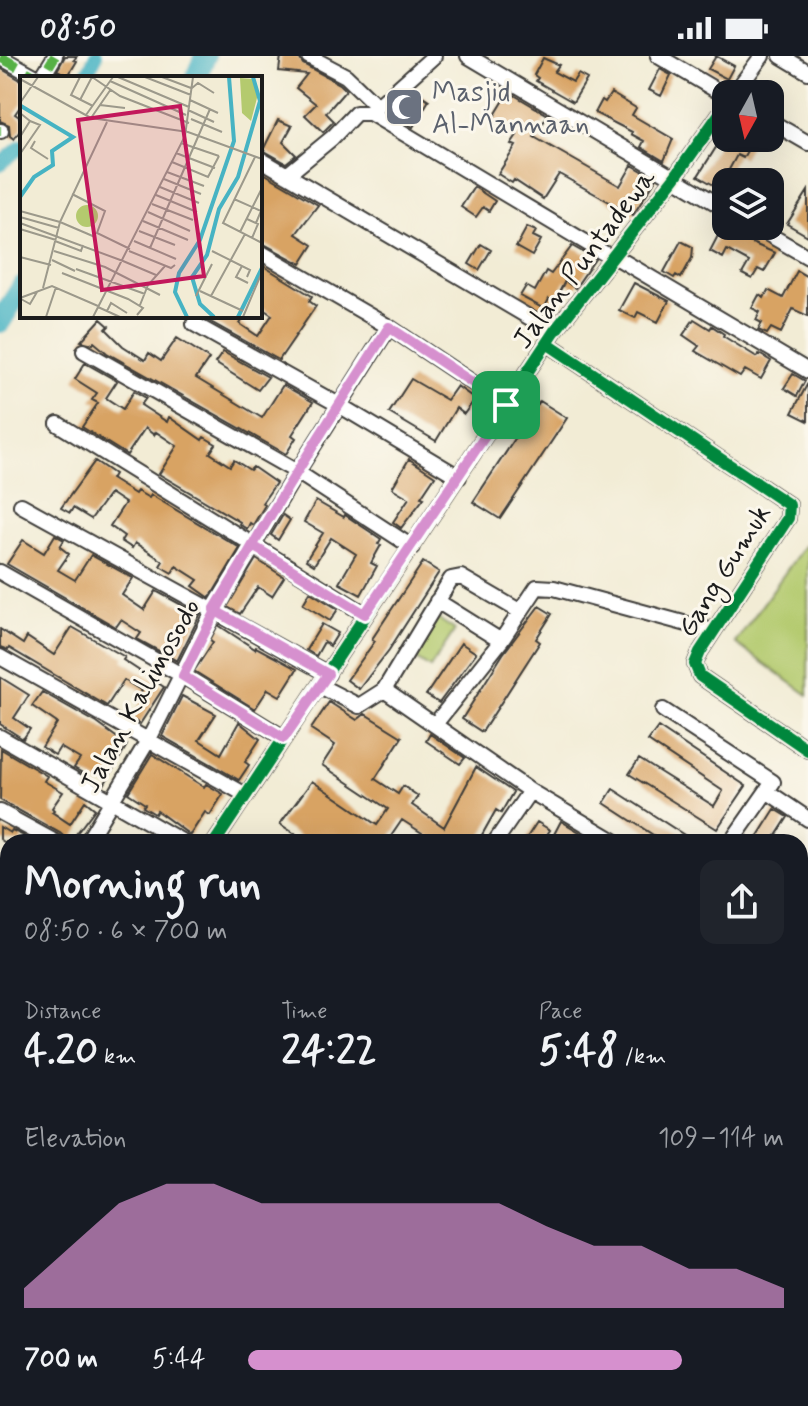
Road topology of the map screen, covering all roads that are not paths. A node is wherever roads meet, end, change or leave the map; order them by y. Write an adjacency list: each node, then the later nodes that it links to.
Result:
1 (55, 56): 11 (street)
2 (308, 56): 14 (street)
3 (434, 56): 14 (street)
4 (468, 56): 20 (street)
5 (658, 56): 13 (street)
6 (762, 56): 12 (street)
7 (781, 56): 9 (street)
8 (0, 57): 10 (street)
9 (808, 72)
10 (36, 76)
11 (41, 76)
12 (744, 80)
13 (712, 88)
14 (374, 109): 19 (street); 24 (street)
15 (712, 125): 20 (street, Jalan Puntadewa)
16 (784, 129): 17 (street)
17 (808, 143)
18 (262, 160): 19 (street)
19 (287, 175): 28 (street)
20 (675, 177): 21 (street); 24 (street, Jalan Puntadewa)
21 (712, 200)
22 (778, 240): 25 (street)
23 (262, 253): 27 (street)
24 (613, 257): 28 (street, Jalan Puntadewa); 30 (street)
25 (808, 257)
26 (194, 324): 31 (street)
27 (389, 327): 31 (street, Jalan Kalimosodo); 32 (street)
28 (550, 338): 32 (street, Jalan Puntadewa); 44 (street, Gang Gumuk)
29 (84, 351): 34 (street)
30 (808, 371)
31 (339, 405): 34 (street, Jalan Kalimosodo); 35 (street)
32 (506, 405): 35 (street, Jalan Puntadewa)
33 (58, 424): 37 (street)
34 (297, 472): 37 (street, Jalan Kalimosodo); 38 (street)
35 (459, 477): 38 (street, Jalan Puntadewa)
36 (21, 505): 41 (street)
37 (253, 546): 41 (street, Jalan Kalimosodo); 43 (street)
38 (412, 547): 43 (street, Jalan Puntadewa)
39 (0, 572): 47 (street)
40 (437, 601): 42 (street); 45 (street); 49 (street)
41 (214, 610): 47 (street, Jalan Kalimosodo); 48 (street)
42 (521, 612): 44 (street); 45 (street)
43 (365, 614): 48 (street, Jalan Puntadewa)
44 (713, 631): 55 (street, Gang Gumuk)
45 (501, 641): 51 (street)
46 (0, 657): 54 (street)
47 (183, 676): 53 (street); 54 (street, Jalan Kalimosodo)
48 (324, 680): 49 (street); 53 (street, Jalan Puntadewa)
49 (384, 690): 51 (street)
50 (663, 710): 57 (street)
51 (436, 723): 56 (street)
52 (0, 737): 59 (street)
53 (284, 738): 58 (street, Jalan Puntadewa)
54 (149, 739): 58 (street); 59 (street, Jalan Kalimosodo)
55 (808, 750)
56 (530, 791): 66 (street); 67 (street)
57 (768, 792): 61 (street); 68 (street)
58 (246, 795): 65 (street, Jalan Puntadewa)
59 (112, 801): 63 (street, Jalan Kalimosodo); 64 (street)
60 (0, 812): 62 (street)
61 (808, 819)
62 (40, 834)
63 (92, 834)
64 (169, 834)
65 (220, 834)
66 (500, 834)
67 (603, 834)
68 (737, 834)

